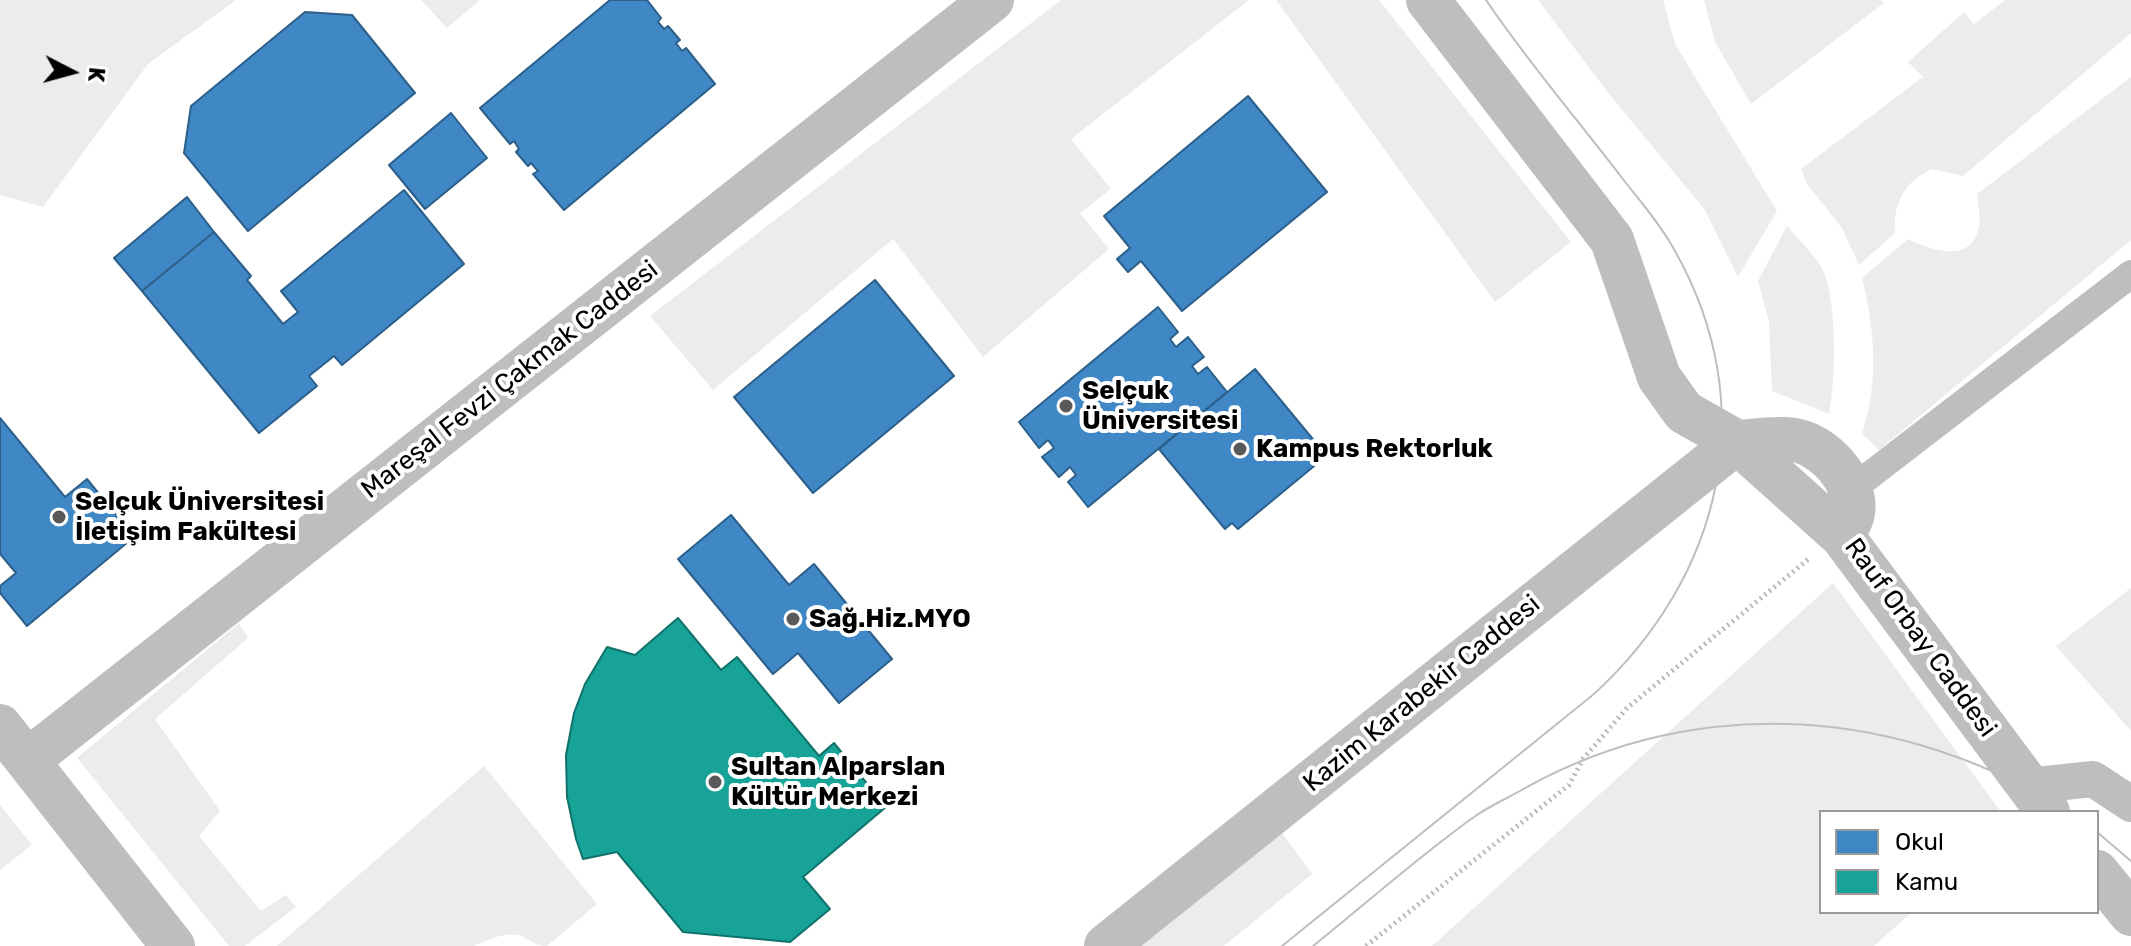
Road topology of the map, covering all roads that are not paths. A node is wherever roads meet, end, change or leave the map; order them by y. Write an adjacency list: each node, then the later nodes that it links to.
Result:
1 (992, 0): 8 (street, Mareşal Fevzi Çakmak Caddesi)
2 (1428, 0): 4 (street)
3 (2131, 274): 5 (street)
4 (1737, 442): 5 (street); 6 (street); 14 (street, Kazim Karabekir Caddesi)
5 (1852, 489): 6 (street, Rauf Orbay Caddesi)
6 (1842, 536): 9 (street, Rauf Orbay Caddesi)
7 (0, 726): 8 (street)
8 (28, 760): 13 (street)
9 (2038, 799): 10 (street)
10 (2131, 804)
11 (2099, 874): 12 (street)
12 (2131, 914)
13 (173, 946)
14 (1106, 946)

